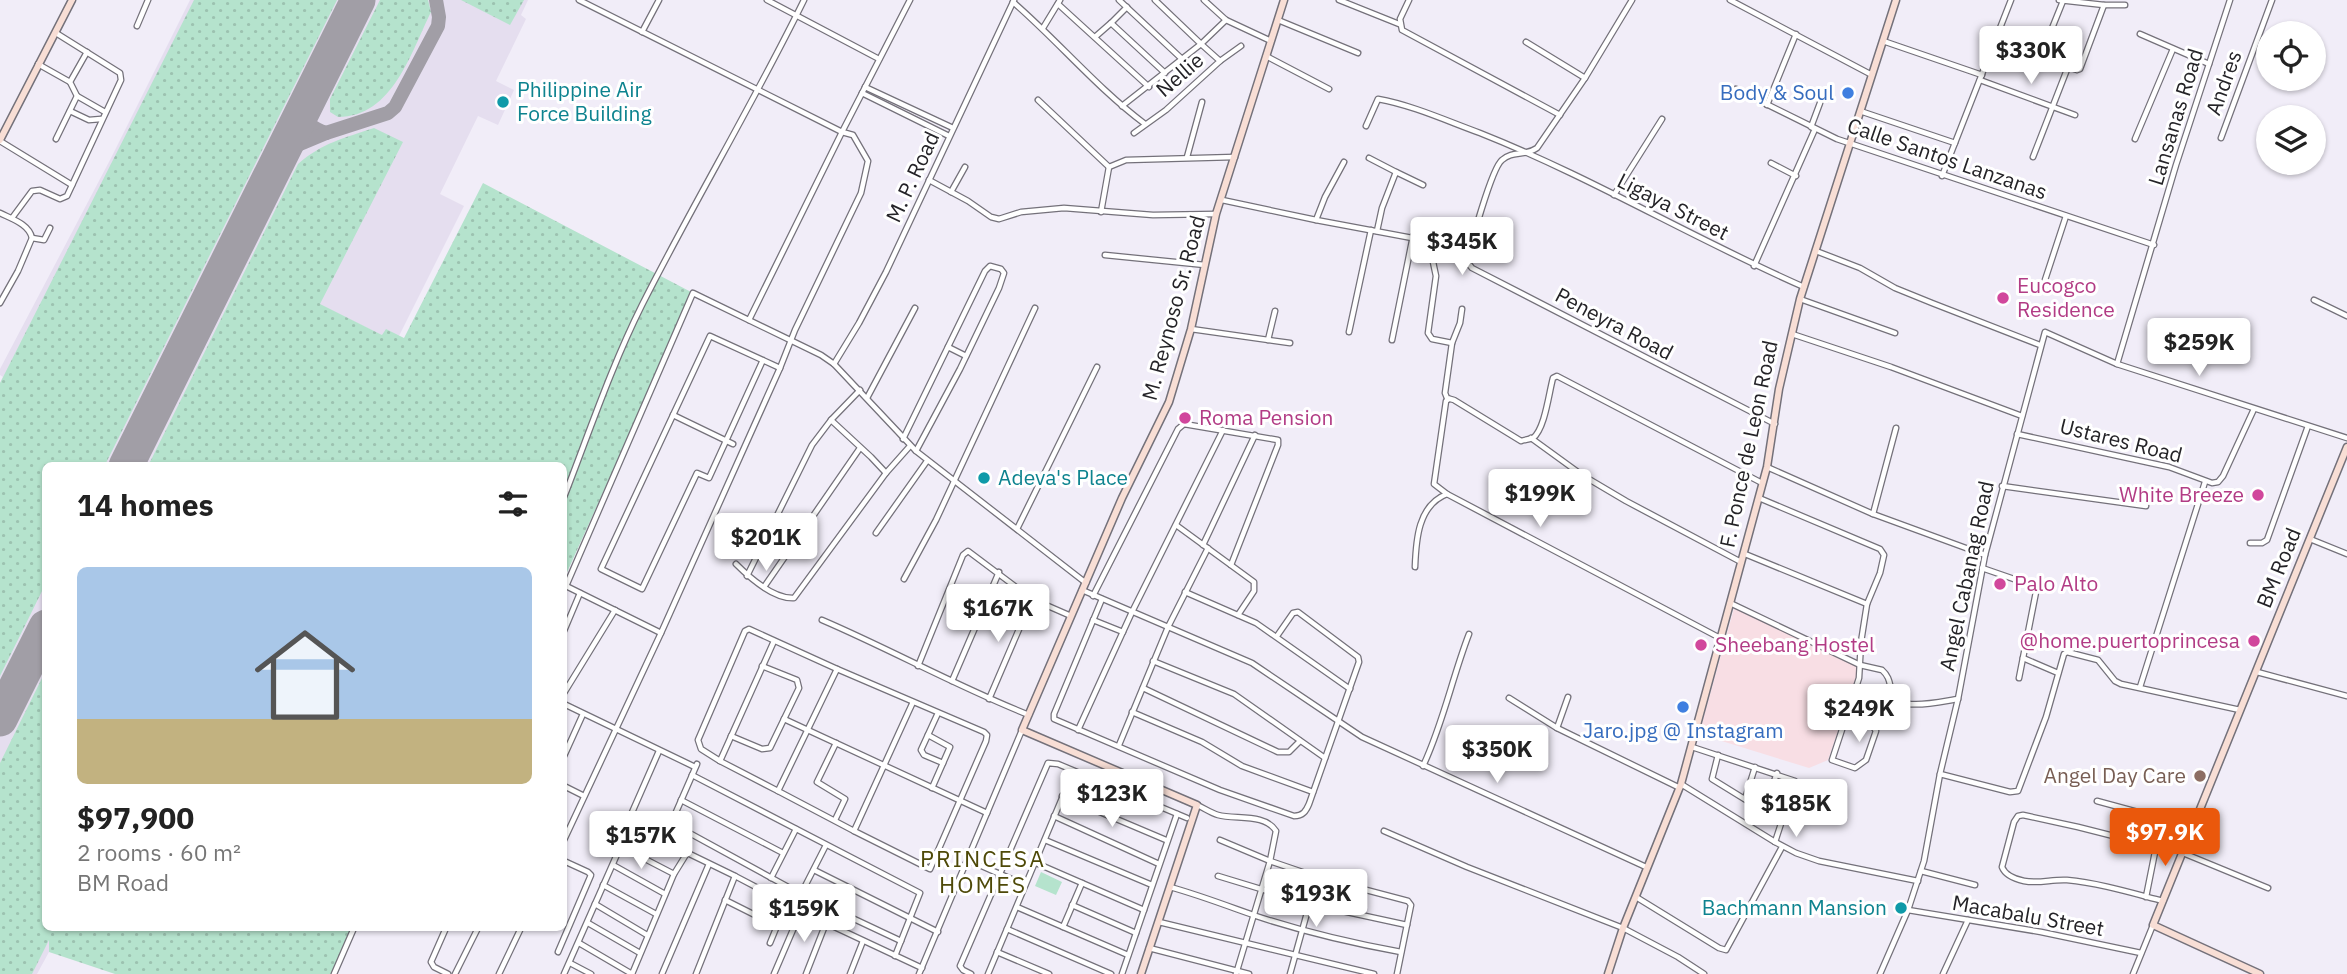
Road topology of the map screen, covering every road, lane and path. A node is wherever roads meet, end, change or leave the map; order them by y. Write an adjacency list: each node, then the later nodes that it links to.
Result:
1 (72, 0): 34 (street)
2 (148, 0): 30 (street)
3 (579, 0): 33 (street)
4 (659, 0): 33 (street)
5 (767, 0): 26 (street)
6 (804, 0): 26 (street)
7 (910, 0): 47 (street)
8 (1119, 0): 25 (street)
9 (1155, 0): 41 (street)
10 (1204, 0): 27 (street)
11 (1284, 0): 28 (street, M. Reynoso Sr. Road)
12 (1339, 0): 31 (street)
13 (1409, 0): 31 (street)
14 (1632, 0): 56 (street)
15 (1730, 0): 35 (street)
16 (2011, 0): 55 (street)
17 (2230, 0): 50 (street, Lansanas Road)
18 (2272, 0): 85 (street, Andres)
19 (1013, 1): 32 (street); 80 (street, M. P. Road)
20 (1894, 1): 38 (street, F. Ponce de Leon Road)
21 (2061, 1): 23 (street); 52 (street)
22 (1059, 2): 32 (street); 37 (street)
23 (2104, 5): 24 (street); 52 (street)
24 (2125, 5)
25 (1127, 7): 29 (street); 48 (street)
26 (797, 15): 47 (street); 62 (street)
27 (1226, 20): 39 (street); 41 (street, Nellie)
28 (1278, 20): 39 (street, M. Reynoso Sr. Road); 45 (street)
29 (1111, 23): 37 (street); 53 (street)
30 (137, 26)
31 (1400, 27): 75 (street)
32 (1043, 28): 69 (street)
33 (642, 32): 62 (street)
34 (55, 33): 44 (street); 51 (street)
35 (1796, 34): 54 (street); 68 (street)
36 (2140, 34): 43 (street)
37 (1095, 37): 59 (street)
38 (1883, 40): 54 (street, F. Ponce de Leon Road); 55 (street)
39 (1271, 41): 46 (street, M. Reynoso Sr. Road)
40 (1526, 42): 56 (street)
41 (1201, 44): 48 (street); 49 (street, Nellie)
42 (1241, 46): 49 (street)
43 (2173, 49): 50 (street); 87 (street)
44 (87, 52): 57 (street); 73 (street)
45 (1358, 53)
46 (1266, 56): 60 (street); 93 (street, M. Reynoso Sr. Road)
47 (879, 59): 58 (street)
48 (1182, 59): 53 (street)
49 (1220, 61): 78 (street, Nellie)
50 (2209, 64): 120 (street, Lansanas Road)
51 (38, 65): 57 (street); 88 (street)
52 (2068, 67): 70 (street)
53 (1165, 73): 59 (street)
54 (1872, 75): 72 (street, F. Ponce de Leon Road)
55 (1981, 77): 70 (street); 90 (street)
56 (1585, 78): 75 (street)
57 (70, 82): 64 (street)
58 (865, 87): 63 (street); 80 (street)
59 (1149, 87): 69 (street)
60 (1329, 89)
61 (1735, 89): 68 (street, Calle Santos Lanzanas)
62 (758, 92): 82 (street); 183 (street)
63 (862, 93): 82 (street); 84 (street)
64 (77, 96): 71 (street); 73 (street)
65 (1038, 100): 99 (street)
66 (1202, 102): 92 (street)
67 (1820, 103): 81 (street)
68 (1767, 105): 81 (street, Calle Santos Lanzanas)
69 (1122, 106): 78 (street)
70 (2052, 107): 74 (street); 94 (street)
71 (70, 111): 76 (street); 86 (street)
72 (1860, 111): 89 (street, F. Ponce de Leon Road); 90 (street)
73 (105, 112): 76 (street)
74 (2075, 115)
75 (1560, 116): 91 (street)
76 (101, 119): 104 (street)
77 (1662, 119): 107 (street)
78 (1146, 124): 83 (street, Nellie)
79 (1366, 125): 91 (street, Ligaya Street)
80 (953, 128): 84 (street, M. P. Road)
81 (1813, 128): 89 (street, Calle Santos Lanzanas); 101 (street)
82 (842, 132): 136 (street); 142 (street)
83 (1134, 132)
84 (949, 136): 103 (street, M. P. Road)
85 (2221, 138)
86 (56, 139)
87 (2135, 139)
88 (0, 140): 104 (street)
89 (1849, 143): 102 (street, Calle Santos Lanzanas); 122 (street, F. Ponce de Leon Road)
90 (1955, 143): 102 (street)
91 (1529, 154): 107 (street, Ligaya Street); 121 (street)
92 (1187, 157): 93 (street); 99 (street)
93 (1235, 157): 108 (street, M. Reynoso Sr. Road)
94 (2033, 157)
95 (1370, 158): 100 (street)
96 (1344, 162): 114 (street)
97 (1771, 163): 101 (street)
98 (965, 167): 106 (street)
99 (1109, 167): 109 (street)
100 (1396, 172): 105 (street); 116 (street)
101 (1796, 176): 125 (street)
102 (1942, 176): 112 (street, Calle Santos Lanzanas)
103 (929, 180): 106 (street); 150 (street, M. P. Road)
104 (72, 185): 113 (street)
105 (1423, 185)
106 (951, 192): 109 (street)
107 (1614, 195): 125 (street, Ligaya Street)
108 (1222, 200): 111 (street, M. Reynoso Sr. Road); 114 (street)
109 (1101, 212): 111 (street)
110 (0, 213): 113 (street)
111 (1216, 214): 124 (street, M. Reynoso Sr. Road)
112 (2066, 216): 120 (street, Calle Santos Lanzanas); 126 (street)
113 (12, 218): 118 (street)
114 (1316, 220): 116 (street)
115 (50, 228): 118 (street)
116 (1374, 230): 117 (street); 138 (street)
117 (1413, 236): 119 (street); 143 (street)
118 (32, 238): 130 (street)
119 (1434, 241): 121 (street); 145 (street)
120 (2154, 245): 151 (street, Lansanas Road)
121 (1471, 249): 161 (street, Peneyra Road)
122 (1816, 251): 127 (street, F. Ponce de Leon Road); 146 (street)
123 (1105, 255): 124 (street)
124 (1206, 265): 137 (street, M. Reynoso Sr. Road)
125 (1754, 266): 127 (street, Ligaya Street)
126 (2043, 286)
127 (1804, 287): 128 (street, F. Ponce de Leon Road)
128 (1800, 299): 139 (street); 140 (street, F. Ponce de Leon Road)
129 (2314, 300): 135 (street)
130 (0, 303)
131 (915, 308): 155 (street)
132 (1035, 309): 179 (street)
133 (1462, 309): 145 (street)
134 (1275, 311): 141 (street)
135 (2347, 316)
136 (749, 320): 142 (street); 205 (street)
137 (1191, 329): 141 (street); 206 (street, M. Reynoso Sr. Road)
138 (1349, 332)
139 (1895, 333)
140 (1791, 334): 159 (street); 161 (street, F. Ponce de Leon Road)
141 (1268, 340): 144 (street)
142 (790, 341): 150 (street); 153 (street)
143 (1392, 341)
144 (1290, 343)
145 (1452, 343): 156 (street)
146 (2040, 345): 151 (street, Angel Cabanag Road); 159 (street, Angel Cabanag Road)
147 (948, 347): 148 (street); 148 (street); 169 (street)
148 (966, 356): 175 (street)
149 (763, 360): 153 (street); 158 (street); 170 (street)
150 (834, 364): 154 (street)
151 (2117, 364): 157 (street)
152 (1097, 367): 189 (street)
153 (780, 368): 226 (street)
154 (860, 390): 155 (street); 160 (street)
155 (867, 398): 169 (street)
156 (1450, 399): 167 (street); 184 (street)
157 (2254, 409): 162 (street); 180 (street, Ustares Road)
158 (673, 415): 170 (street); 170 (street)
159 (2021, 416): 165 (street, Angel Cabanag Road)
160 (831, 420): 174 (street); 203 (street)
161 (1775, 424): 177 (street, F. Ponce de Leon Road)
162 (2308, 426): 168 (street); 192 (street)
163 (1896, 428): 187 (street)
164 (1223, 430): 166 (street); 188 (street); 212 (street)
165 (2017, 433): 180 (street, Ustares Road); 182 (street, Angel Cabanag Road)
166 (1255, 435): 193 (street); 199 (street)
167 (1531, 438): 181 (street); 197 (street)
168 (2347, 438)
169 (903, 439): 172 (street)
170 (726, 440): 171 (street)
171 (733, 444)
172 (910, 446): 175 (street); 178 (street)
173 (2347, 447): 191 (street, BM Road)
174 (860, 448): 178 (street); 208 (street)
175 (916, 451): 176 (street)
176 (927, 461): 179 (street); 190 (street)
177 (1767, 467): 181 (street, F. Ponce de Leon Road); 187 (street)
178 (886, 473): 208 (street)
179 (954, 481): 189 (street); 204 (street)
180 (2205, 482): 242 (street)
181 (1762, 483): 185 (street, F. Ponce de Leon Road)
182 (2002, 486): 186 (street); 196 (street, Angel Cabanag Road)
183 (567, 489)
184 (1447, 494): 200 (street); 229 (street)
185 (1759, 498): 194 (street, F. Ponce de Leon Road); 216 (street)
186 (2146, 506)
187 (1872, 514): 196 (street)
188 (1175, 525): 193 (street); 218 (street)
189 (1017, 529): 206 (street)
190 (876, 533)
191 (2309, 538): 195 (street); 237 (street, BM Road)
192 (2250, 543)
193 (1205, 546): 199 (street); 210 (street)
194 (1745, 554): 197 (street, F. Ponce de Leon Road); 216 (street)
195 (2347, 554)
196 (1984, 555): 201 (street, Angel Cabanag Road)
197 (1742, 562): 215 (street, F. Ponce de Leon Road)
198 (736, 564): 203 (street)
199 (1231, 565): 219 (street)
200 (1415, 567)
201 (1982, 568): 231 (street); 249 (street, Angel Cabanag Road)
202 (999, 572): 213 (street); 235 (street); 240 (street)
203 (747, 576): 208 (street)
204 (904, 579)
205 (567, 581)
206 (1086, 583): 209 (street, M. Reynoso Sr. Road)
207 (567, 587): 211 (street)
208 (764, 587)
209 (1082, 590): 212 (street); 220 (street, M. Reynoso Sr. Road)
210 (1185, 592): 219 (street); 224 (street)
211 (580, 593): 217 (street); 223 (street)
212 (1093, 596): 214 (street)
213 (1032, 598): 220 (street); 248 (street)
214 (1102, 599): 218 (street); 222 (street)
215 (1730, 603): 229 (street, F. Ponce de Leon Road); 233 (street)
216 (1867, 604): 233 (street)
217 (615, 610): 226 (street); 241 (street)
218 (1132, 612): 224 (street); 225 (street)
219 (1238, 615): 228 (street)
220 (1071, 617): 256 (street, M. Reynoso Sr. Road)
221 (822, 620): 235 (street)
222 (1093, 620): 225 (street); 264 (street)
223 (567, 624)
224 (1168, 626): 232 (street); 259 (street)
225 (1123, 632): 264 (street)
226 (660, 633): 261 (street)
227 (1469, 634): 277 (street)
228 (1277, 636): 244 (street); 244 (street)
229 (1720, 638): 270 (street, F. Ponce de Leon Road)
230 (774, 641): 234 (street); 236 (street); 275 (street)
231 (2023, 658): 238 (street); 239 (street)
232 (1152, 661): 243 (street); 267 (street)
233 (1860, 665): 249 (street); 257 (street)
234 (762, 666): 258 (street); 266 (street)
235 (918, 666): 240 (street)
236 (836, 669): 250 (street); 262 (street)
237 (2257, 672): 246 (street); 252 (street, BM Road)
238 (2058, 673): 242 (street); 282 (street)
239 (2019, 678)
240 (952, 681): 248 (street)
241 (567, 687)
242 (2140, 687): 252 (street)
243 (1143, 688): 253 (street); 267 (street)
244 (1350, 689): 259 (street)
245 (1569, 696): 260 (street)
246 (2347, 696)
247 (1509, 698): 260 (street)
248 (989, 699): 256 (street)
249 (1958, 699): 282 (street, Angel Cabanag Road)
250 (913, 702): 254 (street); 278 (street)
251 (567, 706): 255 (street)
252 (2241, 710): 310 (street, BM Road)
253 (1132, 712): 269 (street); 288 (street)
254 (938, 713): 265 (street); 294 (street)
255 (583, 714): 261 (street); 271 (street)
256 (1030, 715): 263 (street, M. Reynoso Sr. Road)
257 (1847, 717): 257 (street)
258 (784, 719): 262 (street); 266 (street)
259 (1337, 722): 274 (street); 277 (street)
260 (1557, 728): 284 (street)
261 (615, 730): 272 (street); 289 (street)
262 (807, 730): 268 (street); 287 (street)
263 (1022, 730): 295 (street); 297 (street)
264 (1078, 730): 269 (street)
265 (928, 735): 276 (street); 276 (street)
266 (731, 736): 275 (street)
267 (1300, 741): 274 (street)
268 (836, 743): 278 (street); 301 (street)
269 (1119, 745): 288 (street)
270 (1692, 747): 273 (street); 284 (street, F. Ponce de Leon Road)
271 (567, 749)
272 (659, 751): 283 (street); 304 (street)
273 (1718, 755): 279 (street); 291 (street)
274 (1325, 758): 288 (street)
275 (720, 761): 287 (street)
276 (943, 763): 286 (street)
277 (1423, 766): 328 (street)
278 (885, 767): 286 (street); 306 (street)
279 (1755, 767): 281 (street); 291 (street)
280 (1073, 772): 290 (street); 298 (street); 331 (street)
281 (1777, 773): 296 (street); 302 (street)
282 (1940, 774): 330 (street, Angel Cabanag Road)
283 (692, 775): 292 (street); 305 (street)
284 (1680, 786): 314 (street); 328 (street, F. Ponce de Leon Road)
285 (567, 788): 289 (street)
286 (932, 788): 294 (street)
287 (778, 791): 301 (street)
288 (1313, 792)
289 (584, 796): 308 (street)
290 (1062, 796): 299 (street); 312 (street)
291 (1745, 799): 296 (street)
292 (681, 800): 303 (street); 319 (street)
293 (2097, 801): 310 (street)
294 (961, 802): 297 (street); 306 (street)
295 (1197, 805): 322 (street); 343 (street)
296 (1764, 810): 302 (street)
297 (987, 813): 321 (street)
298 (1177, 814): 300 (street); 312 (street)
299 (1054, 816): 311 (street); 326 (street)
300 (1187, 818)
301 (835, 821): 306 (street)
302 (1782, 822): 314 (street)
303 (671, 823): 309 (street); 336 (street)
304 (630, 825): 316 (street); 318 (street)
305 (796, 829): 315 (street); 319 (street)
306 (854, 831)
307 (1384, 831): 371 (street)
308 (567, 833)
309 (666, 835)
310 (2189, 839): 320 (street, BM Road)
311 (1045, 840): 324 (street); 341 (street)
312 (1166, 840): 326 (street)
313 (1220, 840): 322 (street)
314 (1774, 842): 317 (street)
315 (826, 845): 329 (street); 362 (street)
316 (620, 846): 327 (street); 332 (street)
317 (1782, 847): 337 (street); 348 (street)
318 (687, 853): 325 (street); 332 (street)
319 (783, 853): 336 (street)
320 (2183, 853): 344 (street); 351 (street, BM Road)
321 (968, 860): 331 (street); 378 (street)
322 (1269, 861): 335 (street); 345 (street)
323 (567, 862): 389 (street)
324 (1035, 863): 338 (street); 340 (street)
325 (709, 864): 333 (street); 405 (street)
326 (1159, 864): 341 (street)
327 (613, 865): 339 (street); 346 (street)
328 (1646, 867): 348 (street, F. Ponce de Leon Road)
329 (814, 870): 347 (street); 362 (street)
330 (1921, 871): 337 (street, Angel Cabanag Road); 342 (street)
331 (1000, 873): 340 (street); 411 (street)
332 (674, 874): 346 (street)
333 (734, 876): 350 (street); 353 (street)
334 (1218, 876): 345 (street)
335 (1317, 877): 354 (street); 367 (street)
336 (771, 878): 347 (street)
337 (1918, 881): 358 (street, Angel Cabanag Road)
338 (1082, 883): 355 (street); 357 (street)
339 (603, 885): 352 (street); 360 (street)
340 (1025, 885): 356 (street)
341 (1152, 885): 357 (street)
342 (1975, 885)
343 (1170, 887): 361 (street); 364 (street)
344 (2268, 888)
345 (1260, 889): 354 (street); 361 (street)
346 (665, 894): 360 (street)
347 (801, 894): 382 (street)
348 (1636, 897): 371 (street, F. Ponce de Leon Road)
349 (2146, 897): 349 (street); 351 (street)
350 (725, 900): 369 (street); 406 (street)
351 (2163, 901): 368 (street, BM Road)
352 (595, 904): 365 (street); 380 (street)
353 (787, 904): 359 (street); 369 (street)
354 (1310, 904): 367 (street); 373 (street)
355 (1072, 905): 370 (street); 379 (street)
356 (1017, 907): 370 (street); 372 (street)
357 (1144, 910): 379 (street)
358 (1908, 910): 363 (street, Macabalu Street); 423 (street, Angel Cabanag Road)
359 (801, 911): 366 (street); 407 (street)
360 (656, 914): 380 (street)
361 (1252, 914): 373 (street); 385 (street)
362 (910, 917): 378 (street); 382 (street)
363 (1968, 920): 391 (street, Macabalu Street); 424 (street)
364 (1159, 922): 385 (street); 386 (street)
365 (587, 923): 383 (street); 390 (street)
366 (825, 923): 381 (street); 408 (street)
367 (1407, 925): 388 (street)
368 (2153, 925): 391 (street, BM Road); 426 (street)
369 (777, 926): 384 (street)
370 (1063, 927): 392 (street)
371 (1623, 928): 421 (street, F. Ponce de Leon Road); 422 (street)
372 (1007, 929): 387 (street); 414 (street)
373 (1303, 929): 388 (street); 394 (street)
374 (353, 931): 398 (street)
375 (445, 931): 399 (street)
376 (476, 931): 400 (street)
377 (520, 931): 401 (street)
378 (938, 932): 396 (street)
379 (1136, 933): 392 (street)
380 (647, 935): 390 (street)
381 (863, 941): 393 (street); 409 (street)
382 (901, 941): 393 (street)
383 (579, 943): 395 (street); 404 (street)
384 (770, 943)
385 (1244, 943): 394 (street); 397 (street)
386 (1149, 948): 397 (street); 416 (street)
387 (997, 952): 412 (street); 413 (street)
388 (1401, 952): 420 (street)
389 (558, 953)
390 (640, 953): 404 (street)
391 (2141, 953): 425 (street, BM Road)
392 (1128, 955): 415 (street)
393 (895, 956): 396 (street)
394 (1296, 956): 418 (street); 419 (street)
395 (570, 962): 402 (street); 403 (street)
396 (922, 968): 410 (street)
397 (1236, 972): 417 (street)
398 (334, 974)
399 (448, 974)
400 (455, 974)
401 (499, 974)
402 (564, 974)
403 (591, 974)
404 (632, 974)
405 (662, 974)
406 (696, 974)
407 (774, 974)
408 (806, 974)
409 (850, 974)
410 (919, 974)
411 (971, 974)
412 (988, 974)
413 (1049, 974)
414 (1111, 974)
415 (1122, 974)
416 (1141, 974)
417 (1249, 974)
418 (1290, 974)
419 (1374, 974)
420 (1397, 974)
421 (1608, 974)
422 (1704, 974)
423 (1880, 974)
424 (1943, 974)
425 (2133, 974)
426 (2260, 974)

